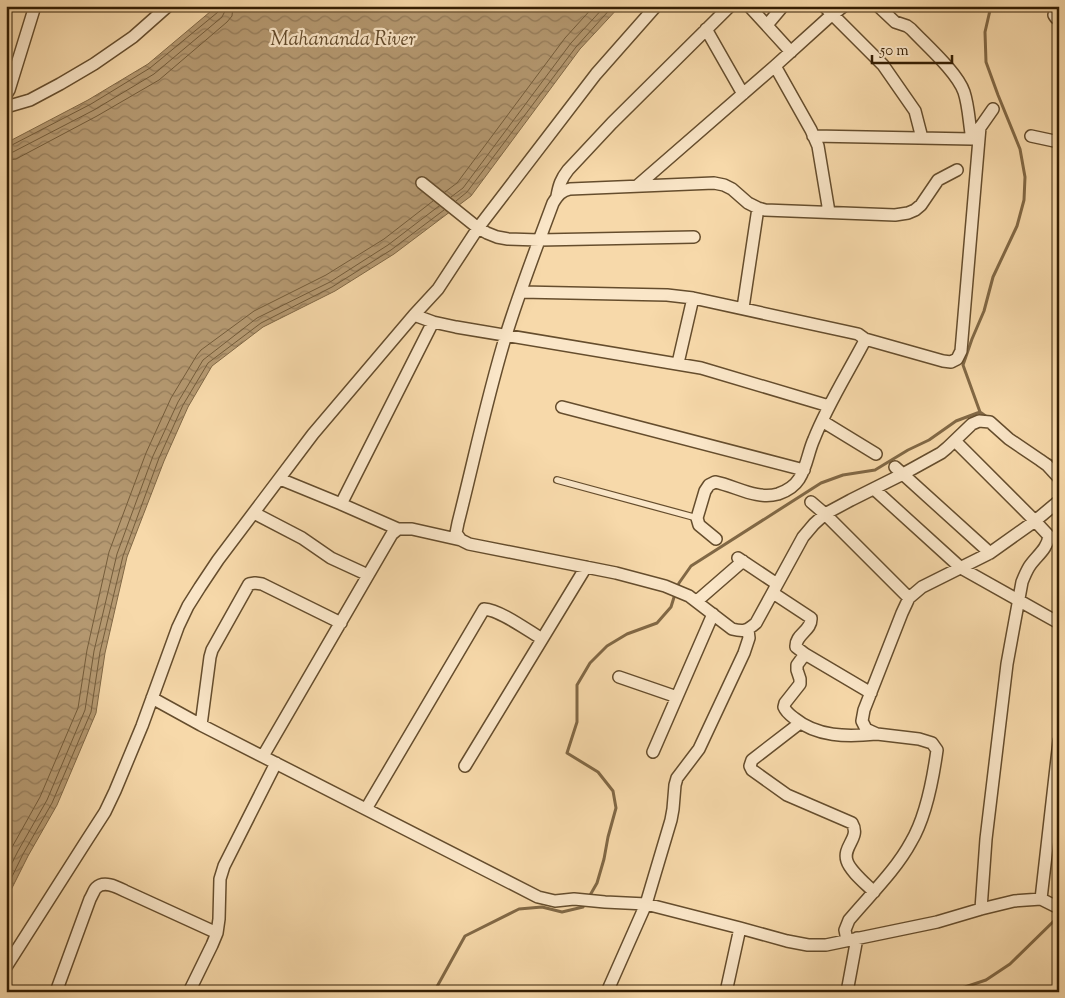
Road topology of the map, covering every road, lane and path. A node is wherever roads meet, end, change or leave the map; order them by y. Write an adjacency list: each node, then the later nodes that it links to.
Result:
1 (35, 6): 18 (street)
2 (168, 6): 19 (street)
3 (656, 6): 33 (street)
4 (730, 6): 14 (street)
5 (749, 6): 13 (street)
6 (783, 6): 13 (street)
7 (824, 6): 11 (street)
8 (844, 6): 11 (street)
9 (878, 6): 25 (street)
10 (1057, 6): 12 (street)
11 (833, 15): 15 (street); 24 (street)
12 (1059, 20)
13 (767, 25): 15 (street)
14 (706, 29): 17 (street); 30 (street)
15 (791, 52): 16 (street)
16 (776, 66): 17 (street); 22 (street)
17 (743, 94): 29 (street)
18 (6, 95)
19 (6, 107)
20 (993, 110): 21 (street)
21 (980, 128): 25 (street); 42 (street)
22 (813, 136): 24 (street); 32 (street)
23 (1031, 136): 26 (street)
24 (922, 138): 25 (street)
25 (972, 139)
26 (1059, 142)
27 (957, 170): 32 (street)
28 (422, 183): 33 (street)
29 (636, 186): 30 (street); 31 (street)
30 (557, 196): 35 (street)
31 (758, 208): 32 (street); 38 (street)
32 (830, 212)
33 (478, 228): 35 (street); 39 (street)
34 (694, 237): 35 (street)
35 (539, 240): 36 (street)
36 (521, 292): 37 (street); 41 (street)
37 (693, 298): 38 (street); 43 (street)
38 (743, 308): 42 (street)
39 (414, 315): 40 (street); 52 (street)
40 (433, 322): 41 (street); 57 (street)
41 (506, 335): 43 (street); 64 (street)
42 (865, 338): 44 (street)
43 (678, 363): 44 (street)
44 (830, 406): 46 (street)
45 (562, 407): 49 (street)
46 (822, 421): 48 (street); 49 (street)
47 (955, 441): 50 (street); 51 (street); 61 (street)
48 (876, 454)
49 (804, 470): 60 (street)
50 (899, 471): 54 (street); 65 (street)
51 (1059, 478)
52 (280, 479): 57 (street); 58 (street)
53 (557, 480): 60 (lane)
54 (874, 488): 59 (street); 67 (street)
55 (1059, 501): 61 (street)
56 (811, 502): 59 (street)
57 (340, 504): 62 (street)
58 (254, 513): 68 (street); 82 (street)
59 (825, 514): 69 (street); 71 (street)
60 (697, 518): 63 (street)
61 (1035, 521): 65 (street); 72 (street)
62 (398, 529): 64 (street); 68 (street)
63 (716, 539)
64 (462, 540): 66 (street)
65 (990, 553): 67 (street)
66 (586, 567): 70 (street); 77 (street)
67 (961, 568): 71 (street); 72 (street)
68 (368, 575): 74 (street)
69 (775, 588): 70 (street); 76 (street); 78 (street)
70 (693, 598): 73 (street)
71 (909, 598): 80 (street)
72 (1019, 600): 75 (street); 96 (street)
73 (714, 614): 76 (street); 81 (street)
74 (341, 623): 84 (street); 88 (street)
75 (1059, 623)
76 (748, 630): 95 (street)
77 (542, 639): 90 (street); 91 (street)
78 (805, 654): 80 (street); 83 (street)
79 (619, 677): 81 (street)
80 (870, 693): 85 (street)
81 (678, 697): 87 (street)
82 (152, 698): 84 (street); 100 (street)
83 (800, 723): 85 (street); 93 (street)
84 (201, 725): 88 (street)
85 (877, 734): 93 (street)
86 (1059, 741): 92 (street)
87 (653, 752)
88 (262, 756): 89 (street)
89 (276, 763): 91 (street); 98 (street)
90 (465, 766)
91 (366, 809): 95 (street)
92 (1055, 812): 94 (street)
93 (874, 892): 99 (street)
94 (1050, 903): 96 (street)
95 (646, 904): 97 (street); 103 (street)
96 (981, 909): 99 (street)
97 (740, 928): 99 (street); 104 (street)
98 (217, 933): 101 (street); 102 (street)
99 (852, 939): 105 (street)
100 (6, 966)
101 (56, 992)
102 (189, 992)
103 (607, 992)
104 (726, 992)
105 (847, 992)

